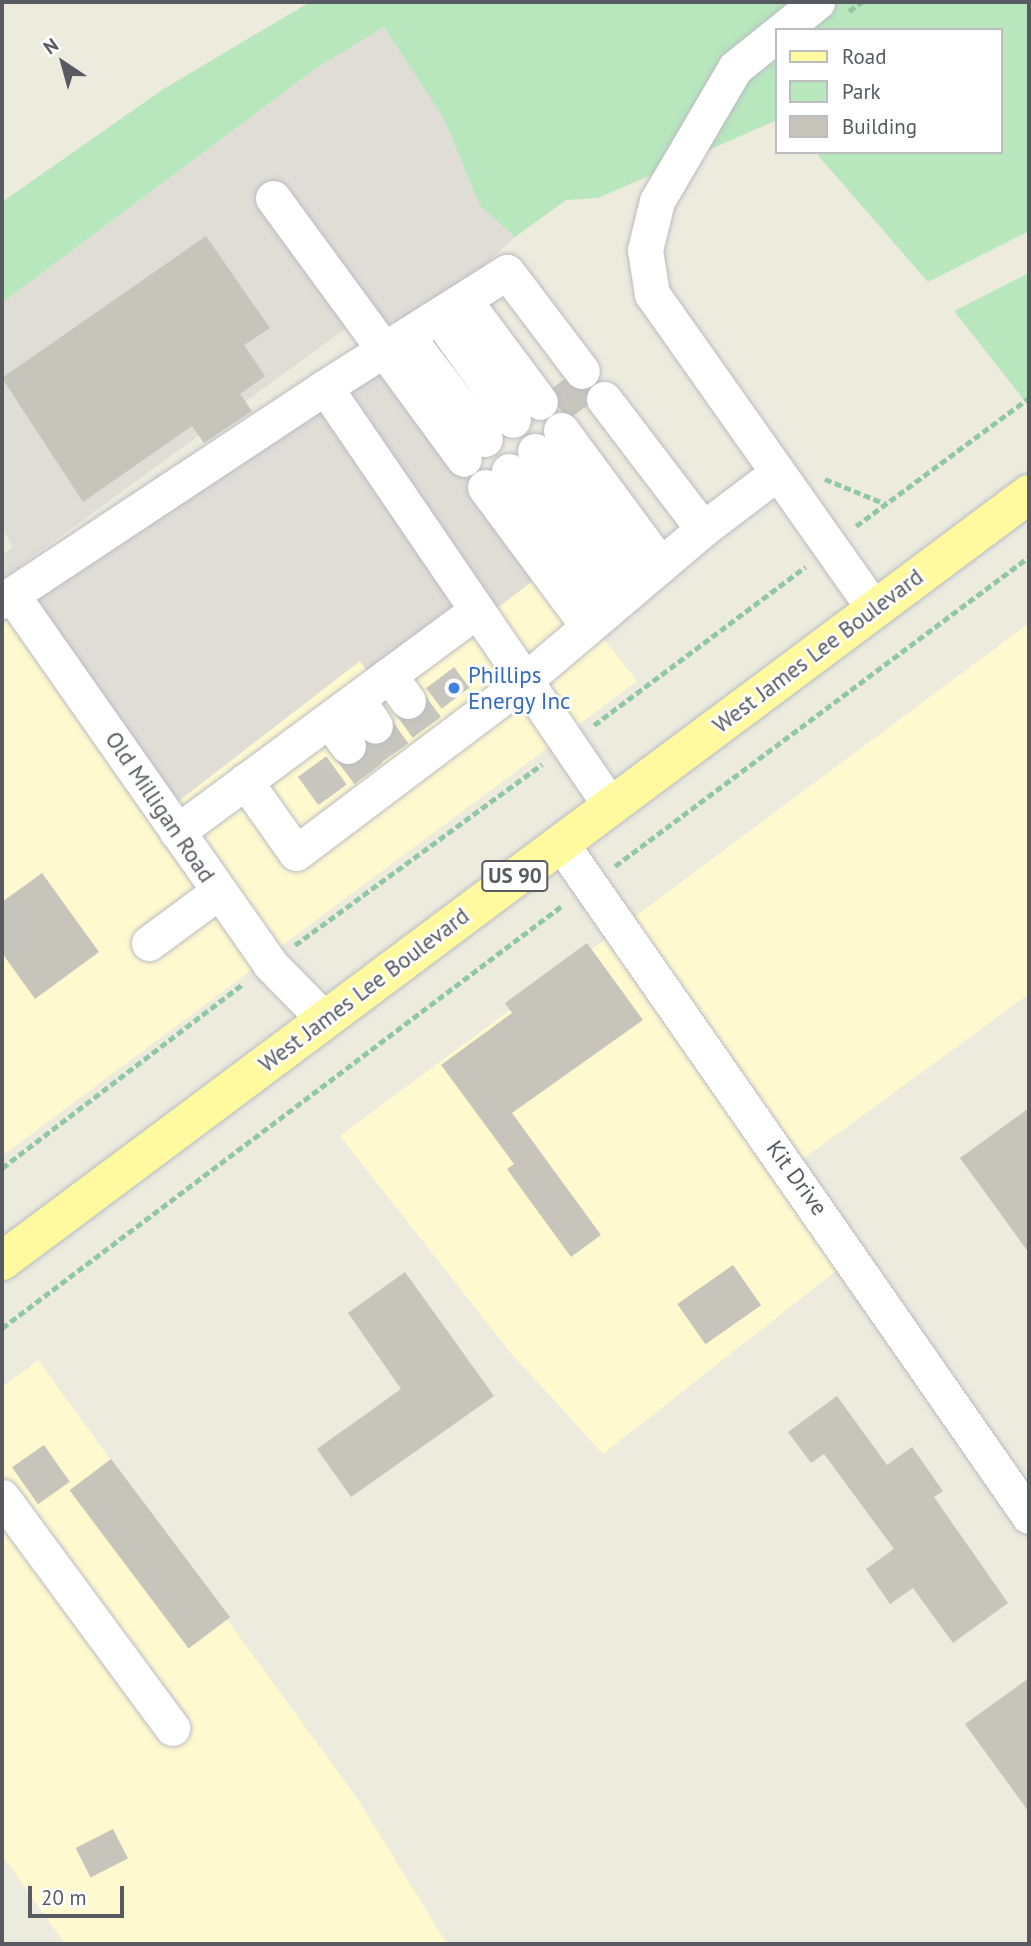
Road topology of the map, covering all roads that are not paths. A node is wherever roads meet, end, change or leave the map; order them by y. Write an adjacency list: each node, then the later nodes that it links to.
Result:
1 (817, 2): 2 (street)
2 (785, 28)
3 (776, 35): 10 (street)
4 (273, 198): 6 (street)
5 (463, 300): 6 (street); 8 (street); 8 (street)
6 (395, 343): 7 (street); 8 (street)
7 (325, 387): 13 (street); 16 (street)
8 (524, 412)
9 (546, 441): 12 (street); 12 (street); 14 (street); 14 (street)
10 (777, 473): 12 (street); 15 (street)
11 (1029, 494): 15 (main road, West James Lee Boulevard / US 90)
12 (683, 546): 14 (street)
13 (7, 598): 23 (street, Old Milligan Road)
14 (611, 607): 17 (street)
15 (874, 609): 22 (main road, West James Lee Boulevard / US 90)
16 (477, 611): 17 (street); 18 (street)
17 (524, 681): 18 (street); 22 (street)
18 (447, 687): 19 (street); 19 (street)
19 (416, 712): 20 (street); 20 (street)
20 (370, 747): 21 (street); 21 (street)
21 (245, 781): 23 (street)
22 (610, 805): 24 (main road, West James Lee Boulevard / US 90)
23 (177, 832): 25 (street, Old Milligan Road)
24 (560, 842): 27 (main road, West James Lee Boulevard / US 90); 30 (street, Kit Drive)
25 (218, 892): 26 (street); 27 (street, Old Milligan Road)
26 (149, 943)
27 (325, 1020): 28 (main road, West James Lee Boulevard / US 90)
28 (2, 1261)
29 (2, 1497): 31 (street)
30 (1029, 1516)
31 (172, 1728)

